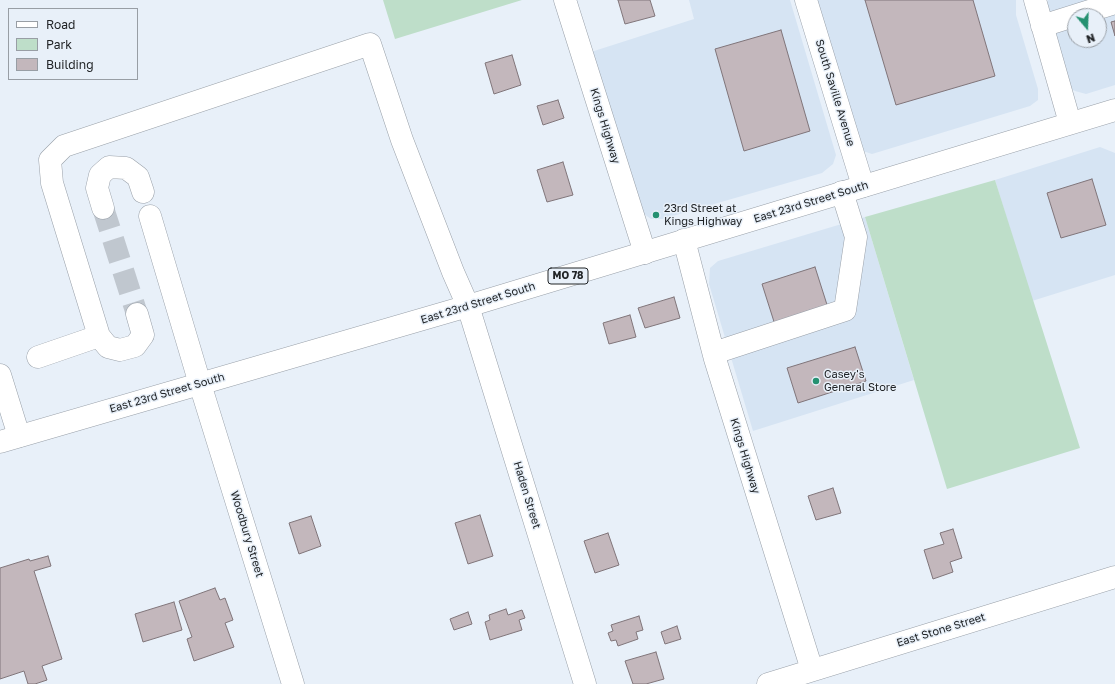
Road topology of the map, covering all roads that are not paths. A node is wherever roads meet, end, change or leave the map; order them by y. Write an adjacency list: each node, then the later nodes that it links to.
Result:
1 (565, 0): 14 (street, Kings Highway)
2 (806, 0): 8 (street, South Saville Avenue)
3 (1035, 0): 5 (street)
4 (1115, 3): 5 (street)
5 (1042, 26): 7 (street)
6 (1115, 110): 7 (street, East 23rd Street South / MO 78)
7 (1070, 124): 8 (street, East 23rd Street South / MO 78)
8 (863, 186): 10 (street, East 23rd Street South / MO 78)
9 (143, 192): 11 (street)
10 (842, 192): 13 (street, East 23rd Street South / MO 78); 18 (street)
11 (103, 208)
12 (150, 216): 21 (street, Woodbury Street)
13 (684, 240): 14 (street, East 23rd Street South / MO 78); 18 (street, Kings Highway)
14 (645, 252): 15 (street, East 23rd Street South / MO 78)
15 (468, 306): 17 (street, Haden Street); 21 (street, East 23rd Street South / MO 78); 26 (street, Haden Street)
16 (137, 314): 17 (street)
17 (99, 336): 19 (street)
18 (714, 354): 24 (street, Kings Highway)
19 (38, 357)
20 (0, 375): 22 (street)
21 (200, 384): 22 (street, East 23rd Street South / MO 78); 25 (street, Woodbury Street)
22 (9, 439)
23 (1115, 577): 24 (street, East Stone Street)
24 (812, 670): 27 (street, East Stone Street)
25 (293, 684)
26 (585, 684)
27 (768, 684)

